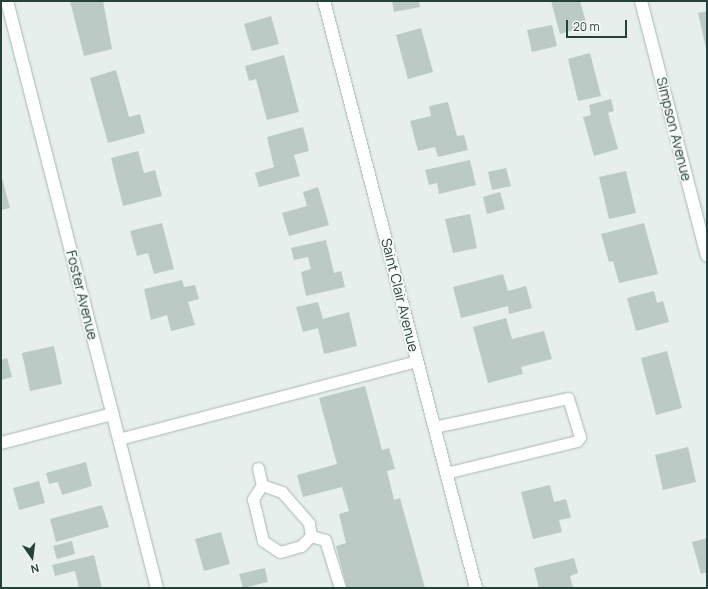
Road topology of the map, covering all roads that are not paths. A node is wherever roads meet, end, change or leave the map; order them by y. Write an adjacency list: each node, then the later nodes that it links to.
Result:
1 (7, 1): 6 (street, Foster Avenue)
2 (324, 1): 5 (street, Saint Clair Avenue)
3 (641, 1): 4 (street, Simpson Avenue)
4 (707, 256)
5 (417, 361): 7 (street, Saint Clair Avenue); 8 (lane)
6 (112, 414): 8 (street, Foster Avenue); 9 (street)
7 (434, 427): 11 (street, Saint Clair Avenue); 11 (lane)
8 (119, 439): 14 (street, Foster Avenue)
9 (1, 443)
10 (258, 468): 12 (lane)
11 (446, 473): 16 (street, Saint Clair Avenue)
12 (262, 485): 13 (lane); 13 (lane)
13 (311, 536): 15 (lane)
14 (157, 588)
15 (340, 588)
16 (476, 588)

